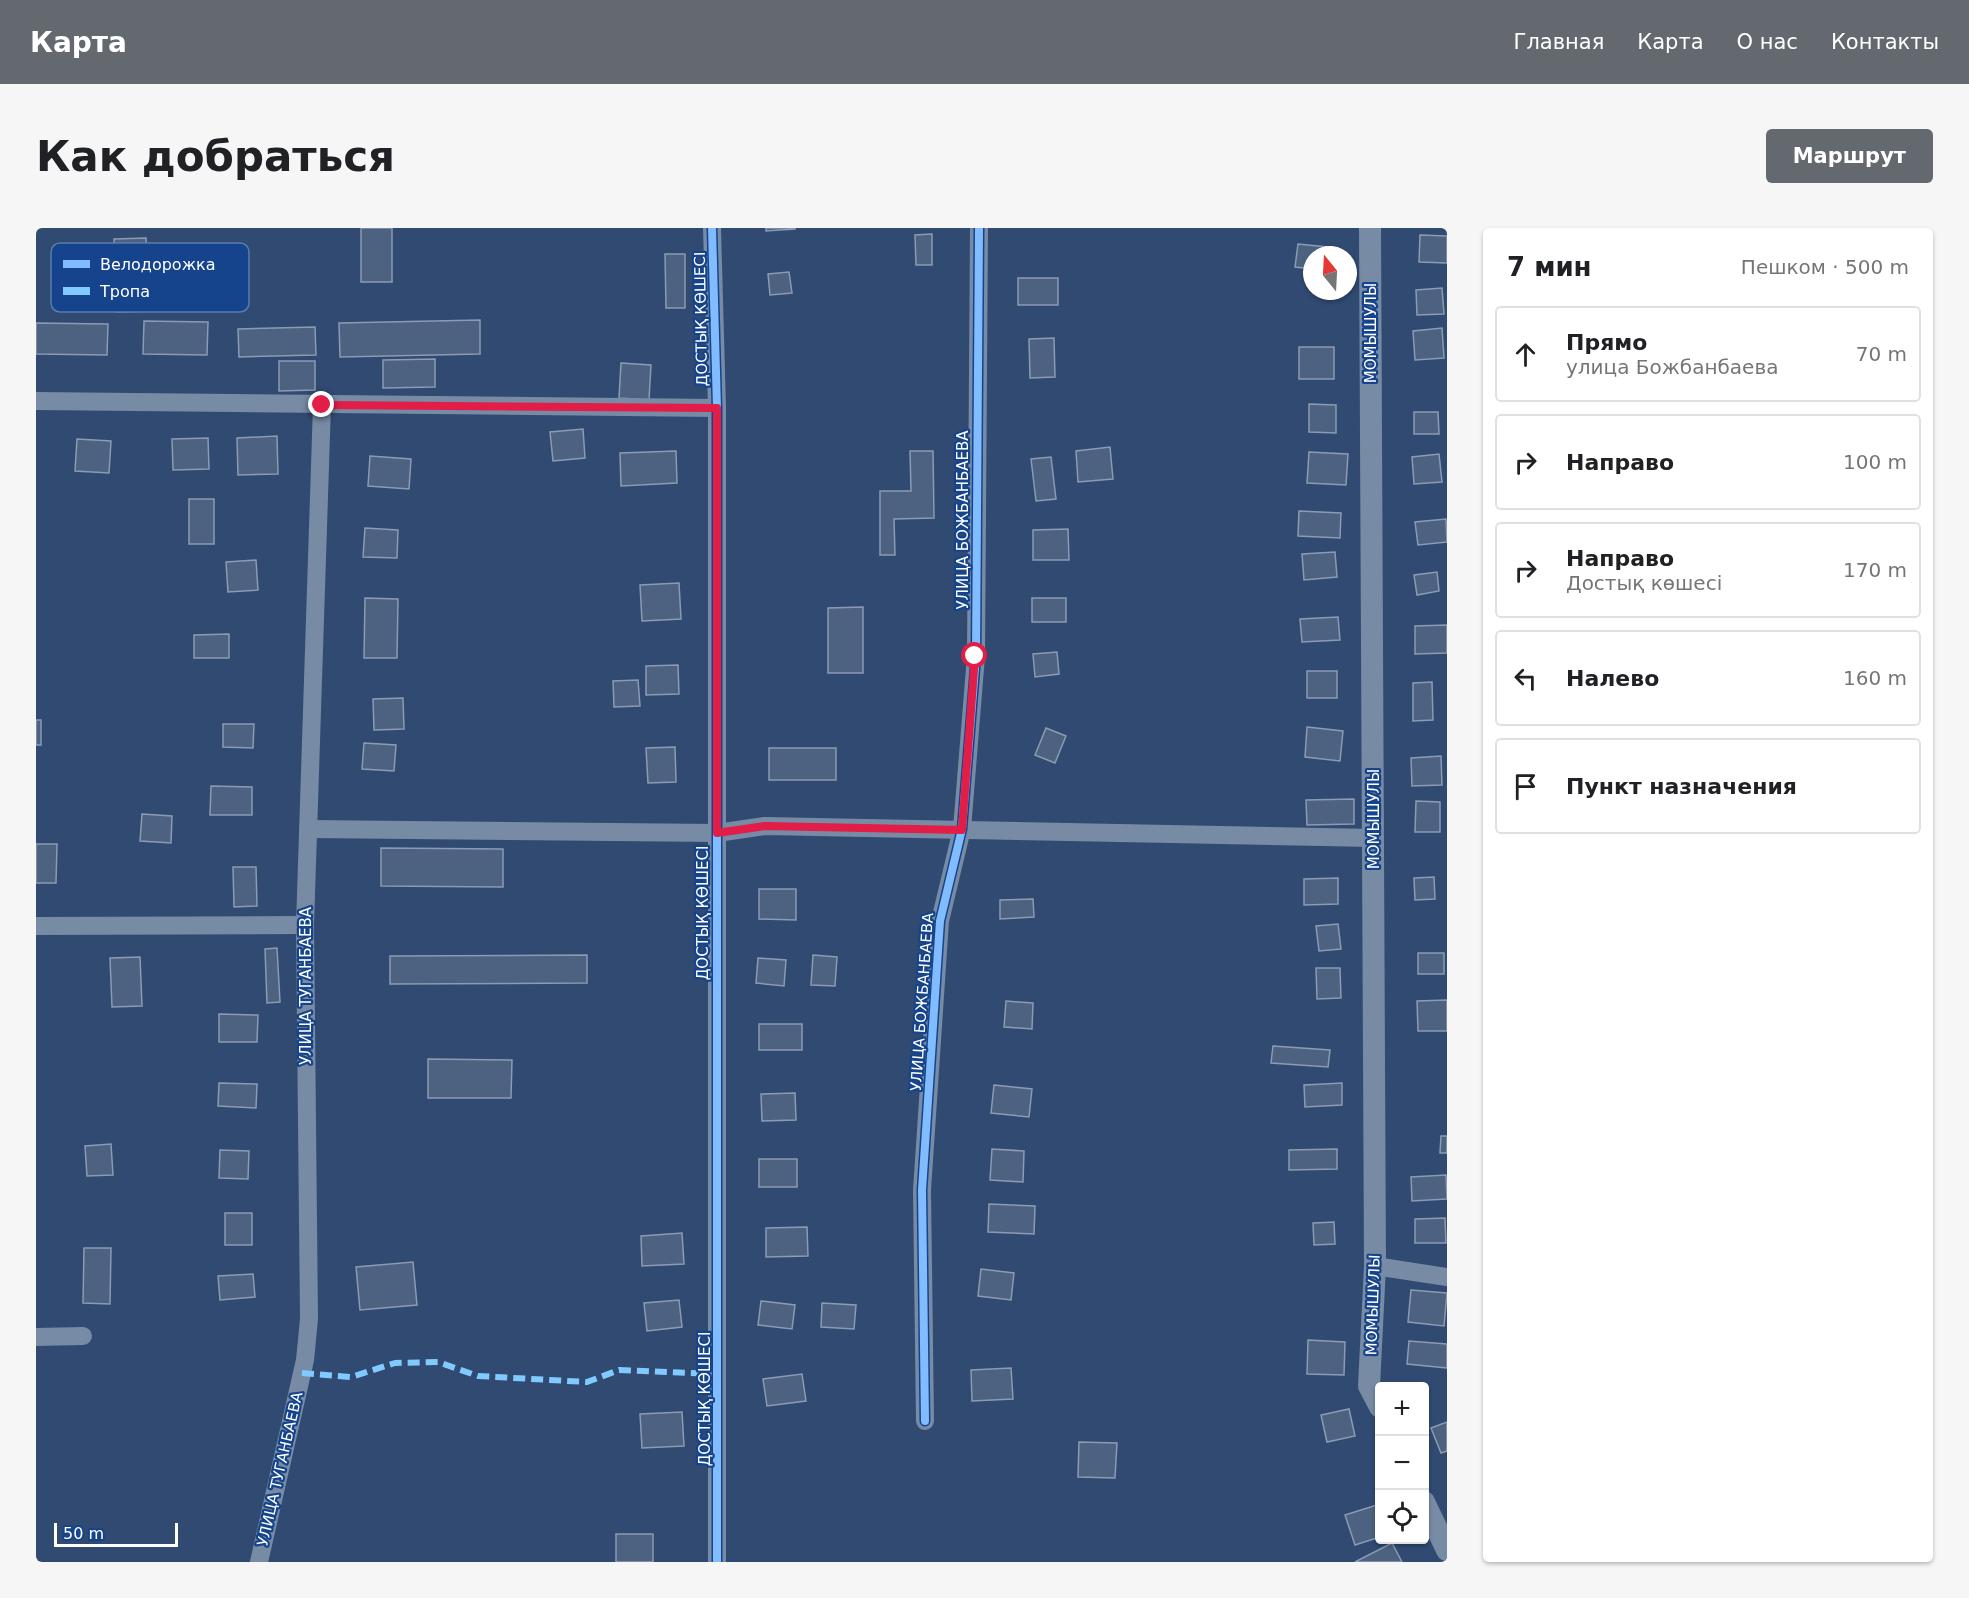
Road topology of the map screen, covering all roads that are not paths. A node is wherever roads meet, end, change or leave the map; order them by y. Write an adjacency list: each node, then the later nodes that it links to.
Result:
1 (712, 228): 6 (street, ДОСТЫҚ КӨШЕСІ)
2 (979, 228): 8 (street, УЛИЦА БОЖБАНБАЕВА)
3 (1370, 228): 10 (street, МОМЫШУЛЫ)
4 (36, 401): 5 (street)
5 (322, 405): 6 (street); 7 (street, УЛИЦА ТУГАНБАЕВА)
6 (717, 408): 9 (street, ДОСТЫҚ КӨШЕСІ)
7 (308, 829): 9 (street); 11 (street, УЛИЦА ТУГАНБАЕВА)
8 (962, 830): 9 (street); 10 (street); 18 (street, УЛИЦА БОЖБАНБАЕВА)
9 (717, 833): 22 (street, ДОСТЫҚ КӨШЕСІ)
10 (1374, 838): 13 (street, МОМЫШУЛЫ)
11 (305, 925): 12 (street); 21 (street, УЛИЦА ТУГАНБАЕВА)
12 (36, 926)
13 (1375, 1266): 14 (street); 17 (street, МОМЫШУЛЫ)
14 (1447, 1277)
15 (83, 1336): 16 (street)
16 (36, 1337)
17 (1375, 1396)
18 (926, 1421)
19 (1429, 1511): 20 (street)
20 (1447, 1550)
21 (259, 1562)
22 (717, 1562)

